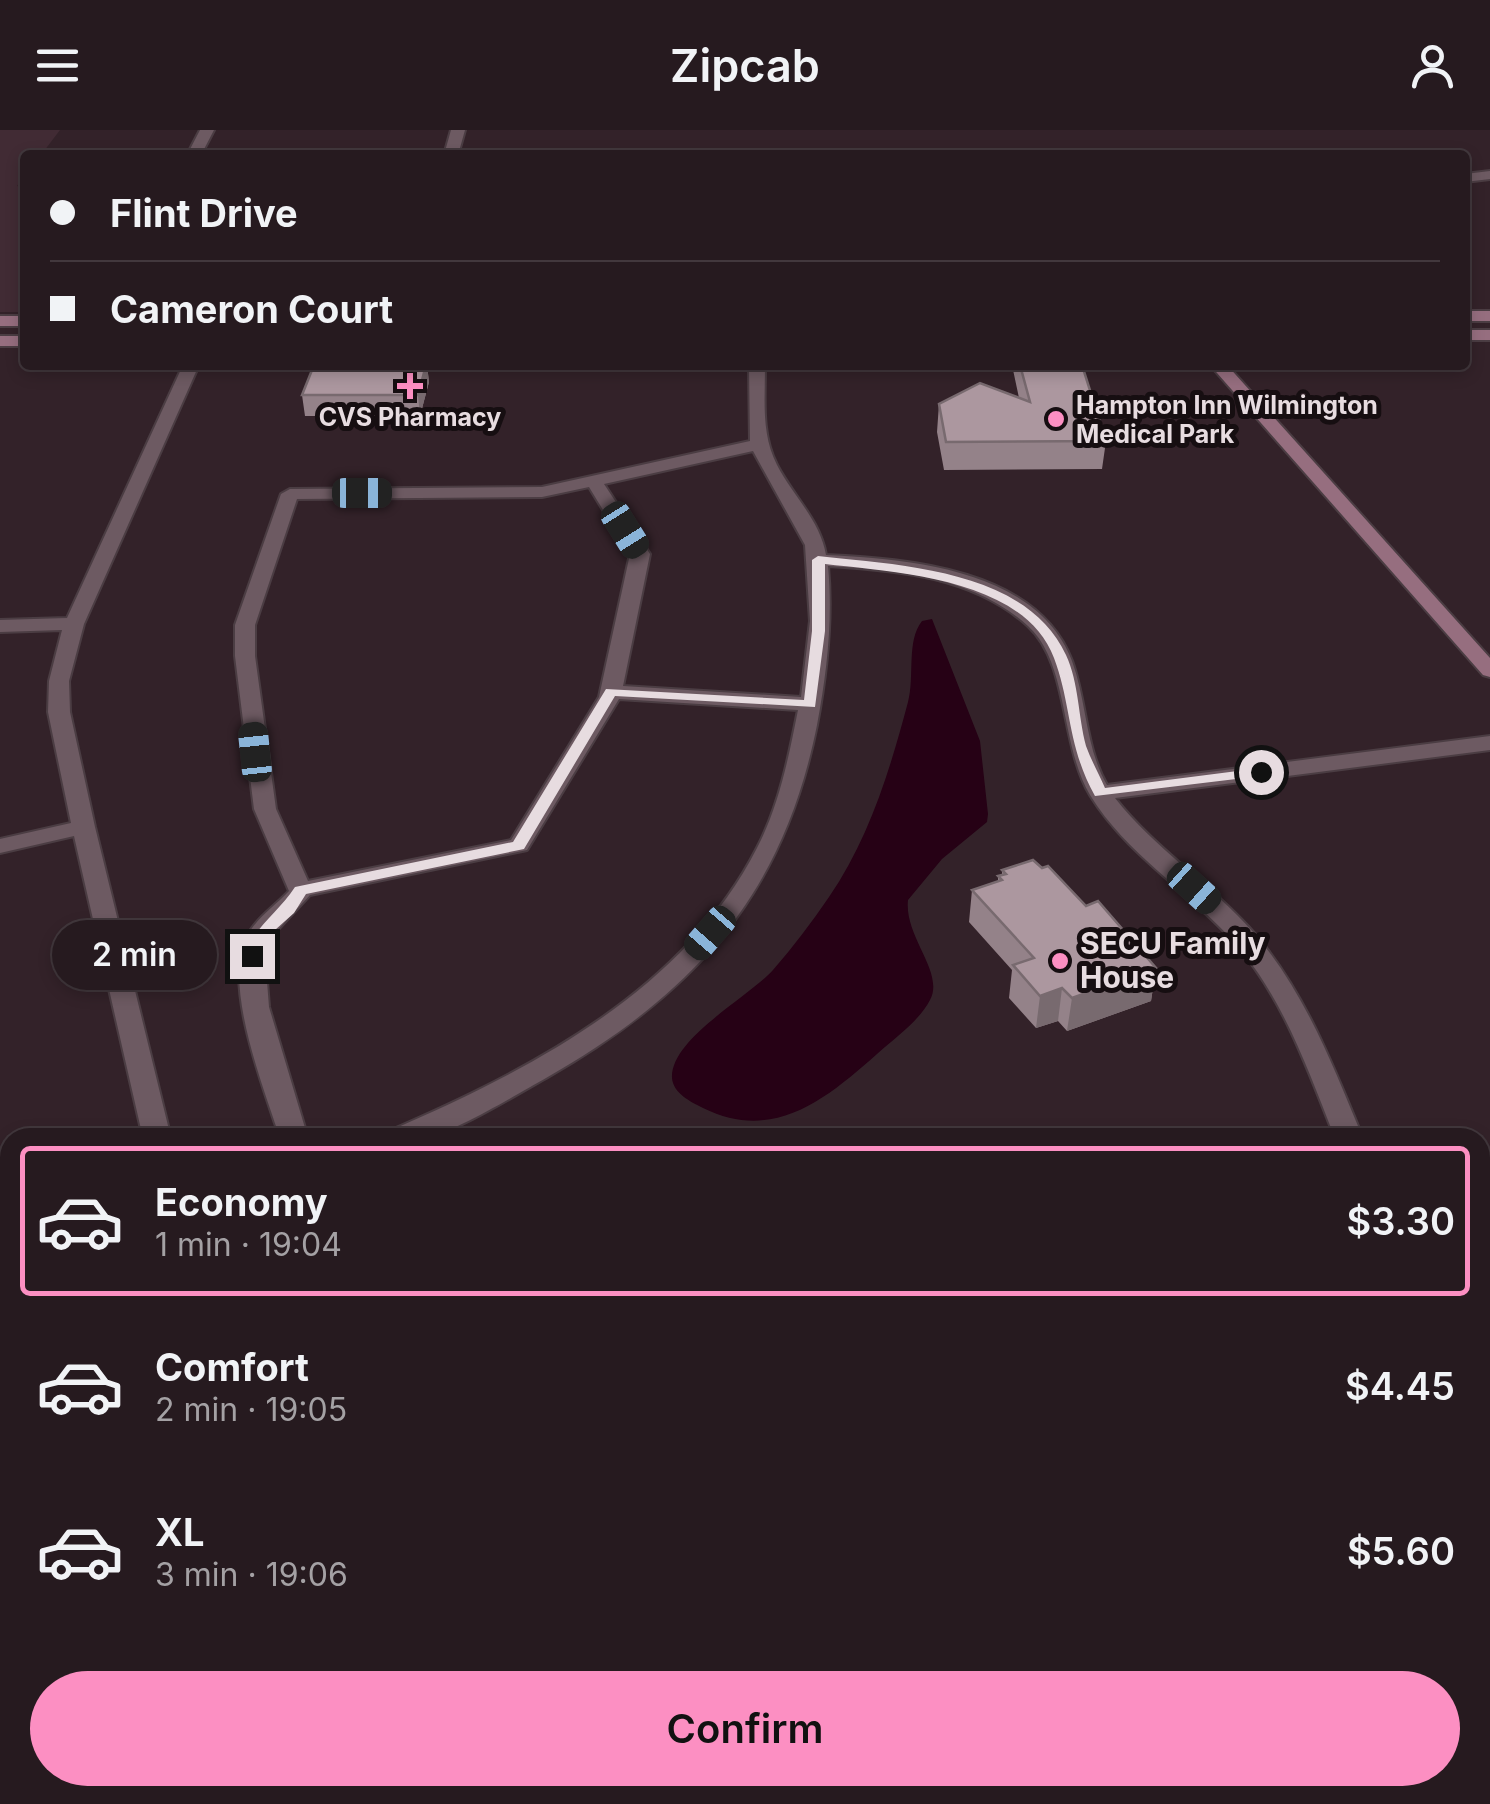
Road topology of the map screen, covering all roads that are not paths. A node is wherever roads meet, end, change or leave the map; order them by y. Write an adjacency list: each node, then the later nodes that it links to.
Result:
1 (189, 370): 7 (street)
2 (757, 370): 4 (street)
3 (1222, 370): 9 (street)
4 (760, 444): 5 (street); 6 (street)
5 (595, 483): 10 (street); 16 (street)
6 (818, 560): 11 (street); 13 (street)
7 (74, 624): 8 (street); 14 (street)
8 (0, 626)
9 (1490, 671)
10 (611, 692): 11 (street); 16 (street)
11 (810, 704): 19 (street)
12 (1490, 743): 13 (street)
13 (1100, 793): 20 (street)
14 (84, 827): 15 (street); 17 (street)
15 (0, 846)
16 (300, 890): 18 (street)
17 (155, 1128)
18 (291, 1128)
19 (423, 1128)
20 (1345, 1128)

